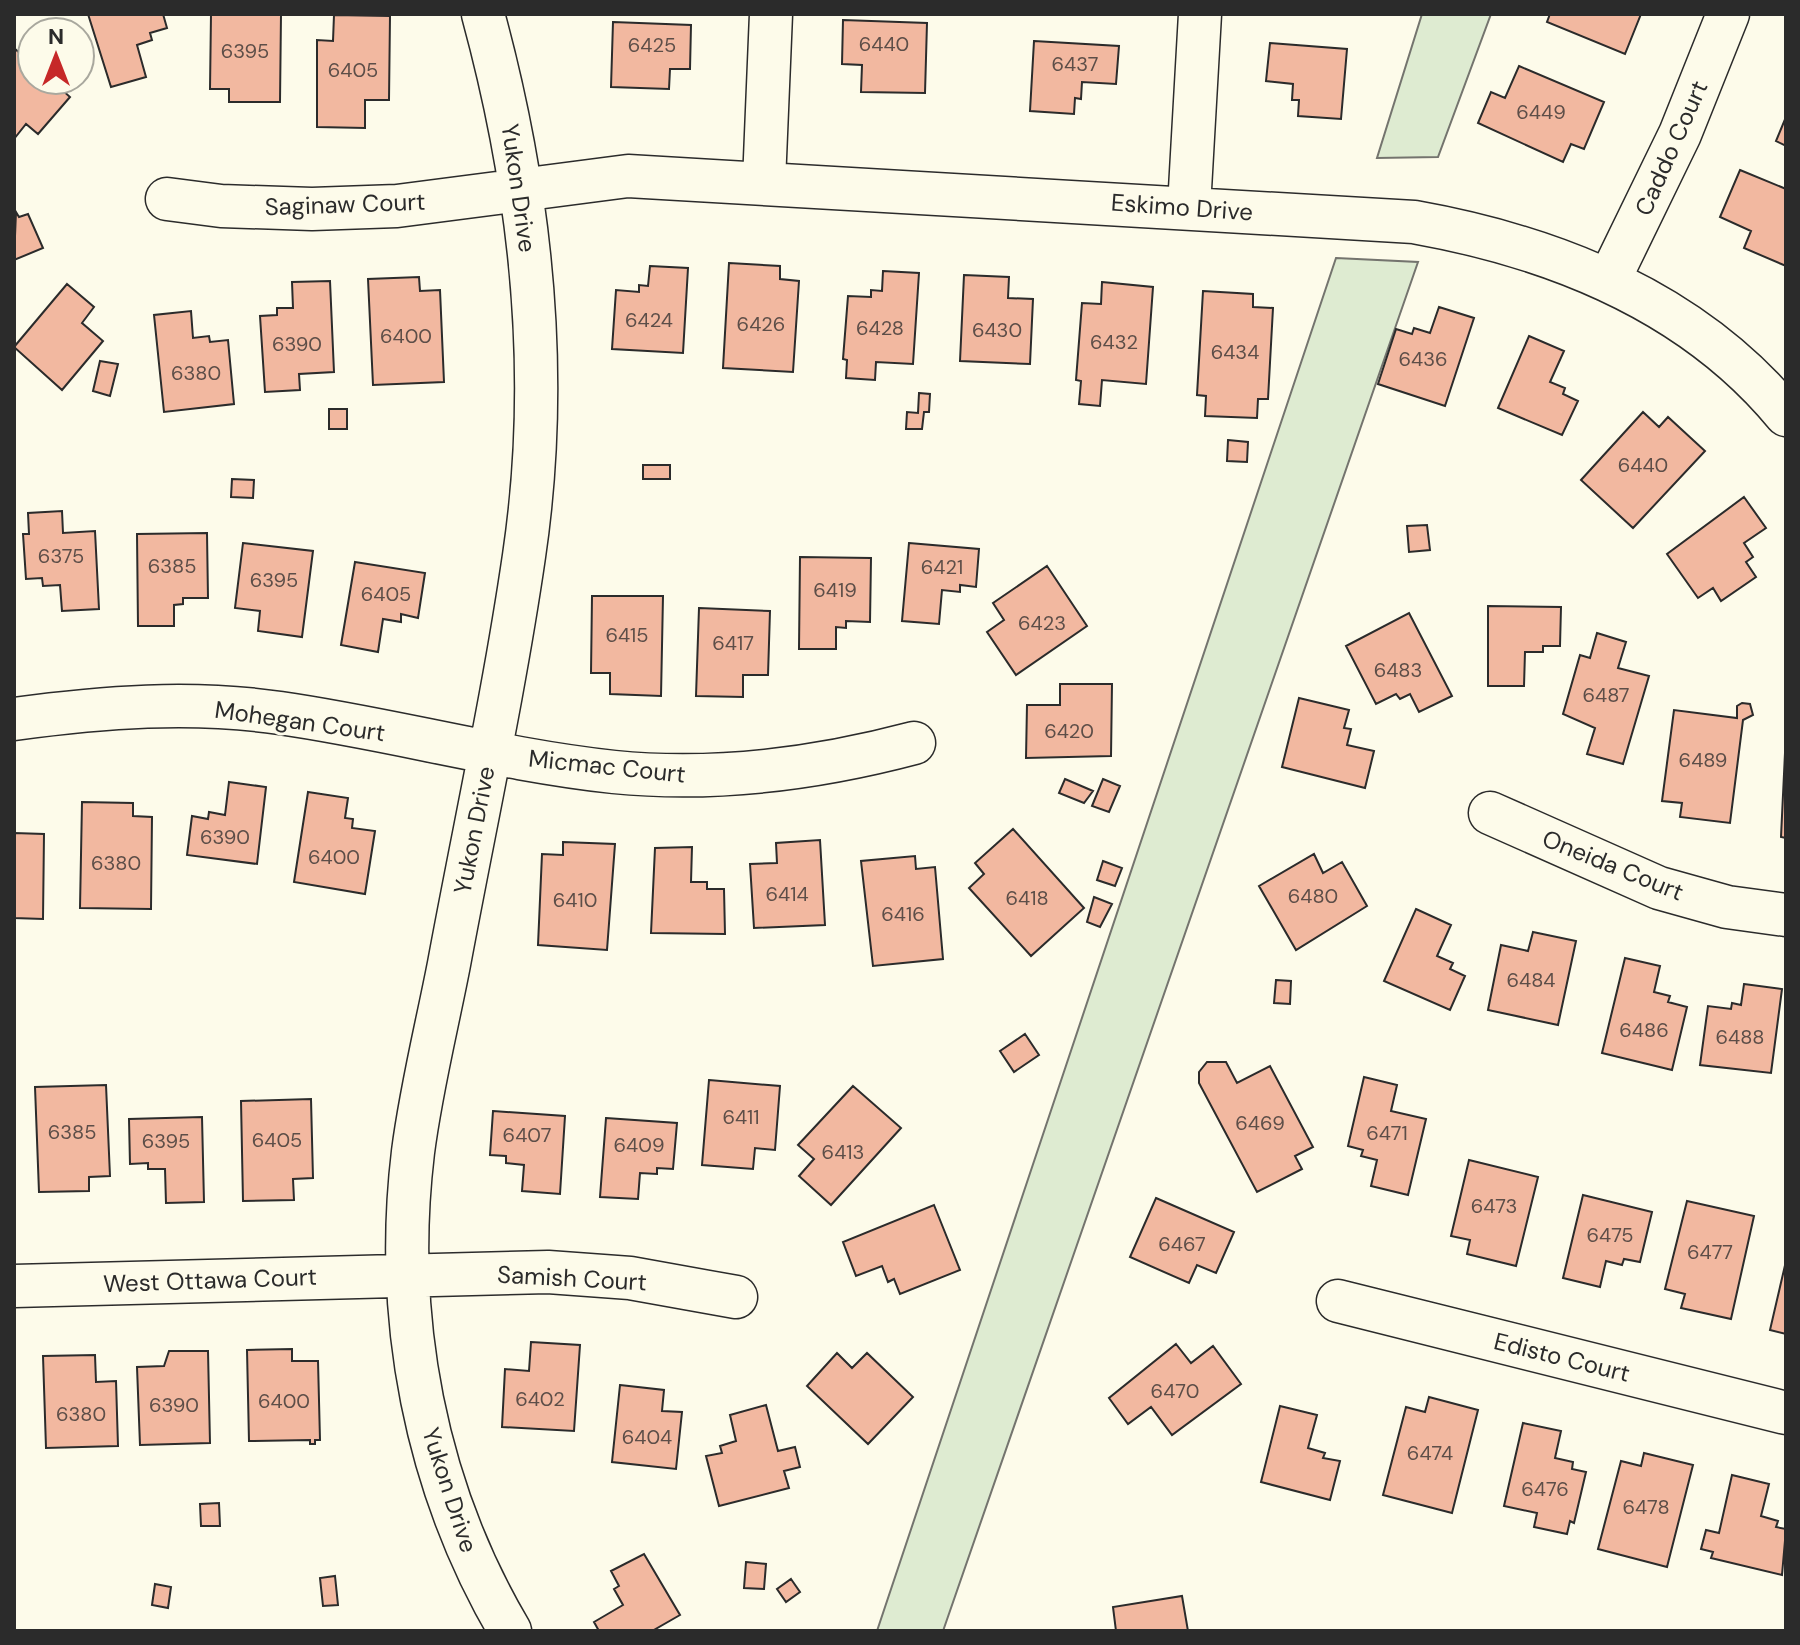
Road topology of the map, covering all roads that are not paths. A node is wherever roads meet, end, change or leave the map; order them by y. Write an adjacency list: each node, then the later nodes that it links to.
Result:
1 (483, 14): 6 (street, Yukon Drive)
2 (771, 14): 5 (street)
3 (1200, 14): 8 (street)
4 (1728, 14): 9 (street, Caddo Court)
5 (764, 182): 6 (street, Eskimo Drive); 8 (street, Eskimo Drive)
6 (523, 190): 7 (street, Saginaw Court); 13 (street, Yukon Drive)
7 (167, 199)
8 (1189, 207): 9 (street, Eskimo Drive)
9 (1609, 280): 10 (street, Eskimo Drive)
10 (1786, 415)
11 (14, 719): 13 (street, Mohegan Court)
12 (914, 743): 13 (street, Micmac Court)
13 (489, 752): 16 (street, Yukon Drive)
14 (1490, 813): 15 (street, Oneida Court)
15 (1786, 915)
16 (407, 1274): 17 (street, West Ottawa Court); 18 (street, Samish Court); 21 (street, Yukon Drive)
17 (14, 1286)
18 (736, 1297)
19 (1338, 1301): 20 (street, Edisto Court)
20 (1786, 1413)
21 (510, 1631)

